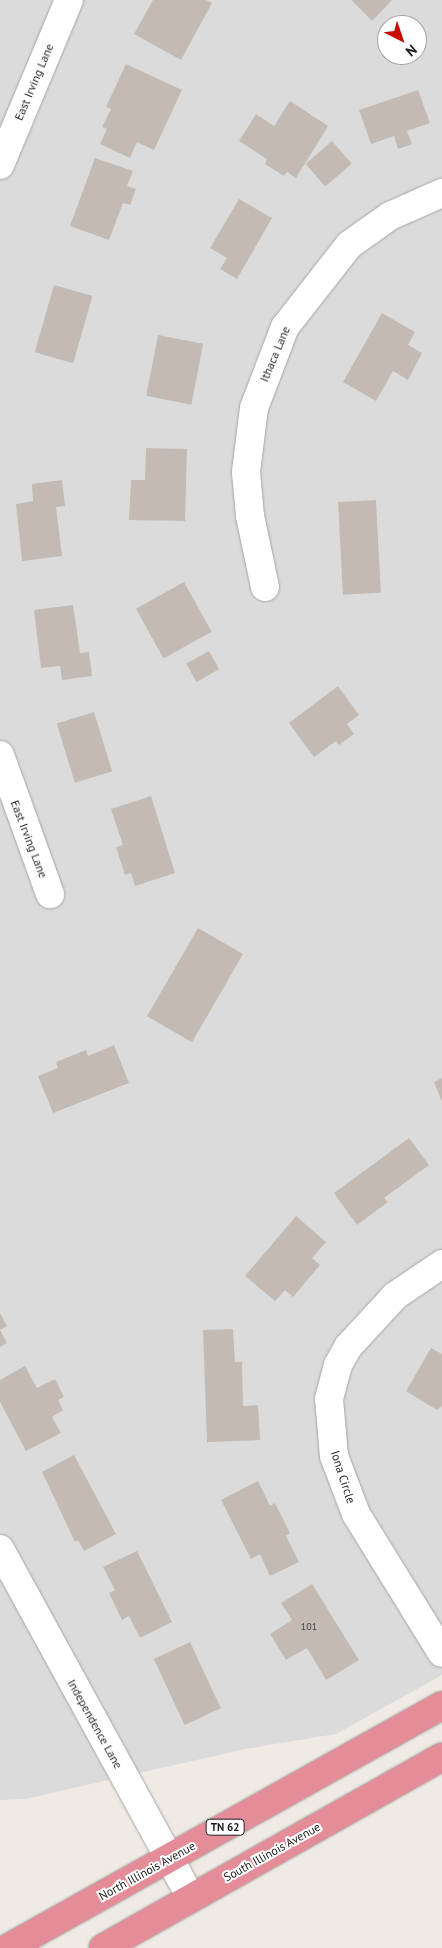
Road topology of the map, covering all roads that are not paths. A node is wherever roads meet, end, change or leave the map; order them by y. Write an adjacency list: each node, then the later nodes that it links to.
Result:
1 (69, 0): 2 (street, East Irving Lane)
2 (0, 165)
3 (442, 193): 4 (street, Ithaca Lane)
4 (265, 588)
5 (0, 755): 6 (street, East Irving Lane)
6 (50, 894)
7 (442, 1264): 9 (street, Iona Circle)
8 (0, 1549): 12 (street, Independence Lane)
9 (442, 1653)
10 (442, 1706): 12 (highway, North Illinois Avenue / TN 62)
11 (442, 1757): 13 (highway, South Illinois Avenue)
12 (169, 1859): 13 (street, Independence Lane); 14 (highway, North Illinois Avenue / TN 62)
13 (191, 1898): 15 (highway, South Illinois Avenue)
14 (8, 1948)
15 (103, 1948)

